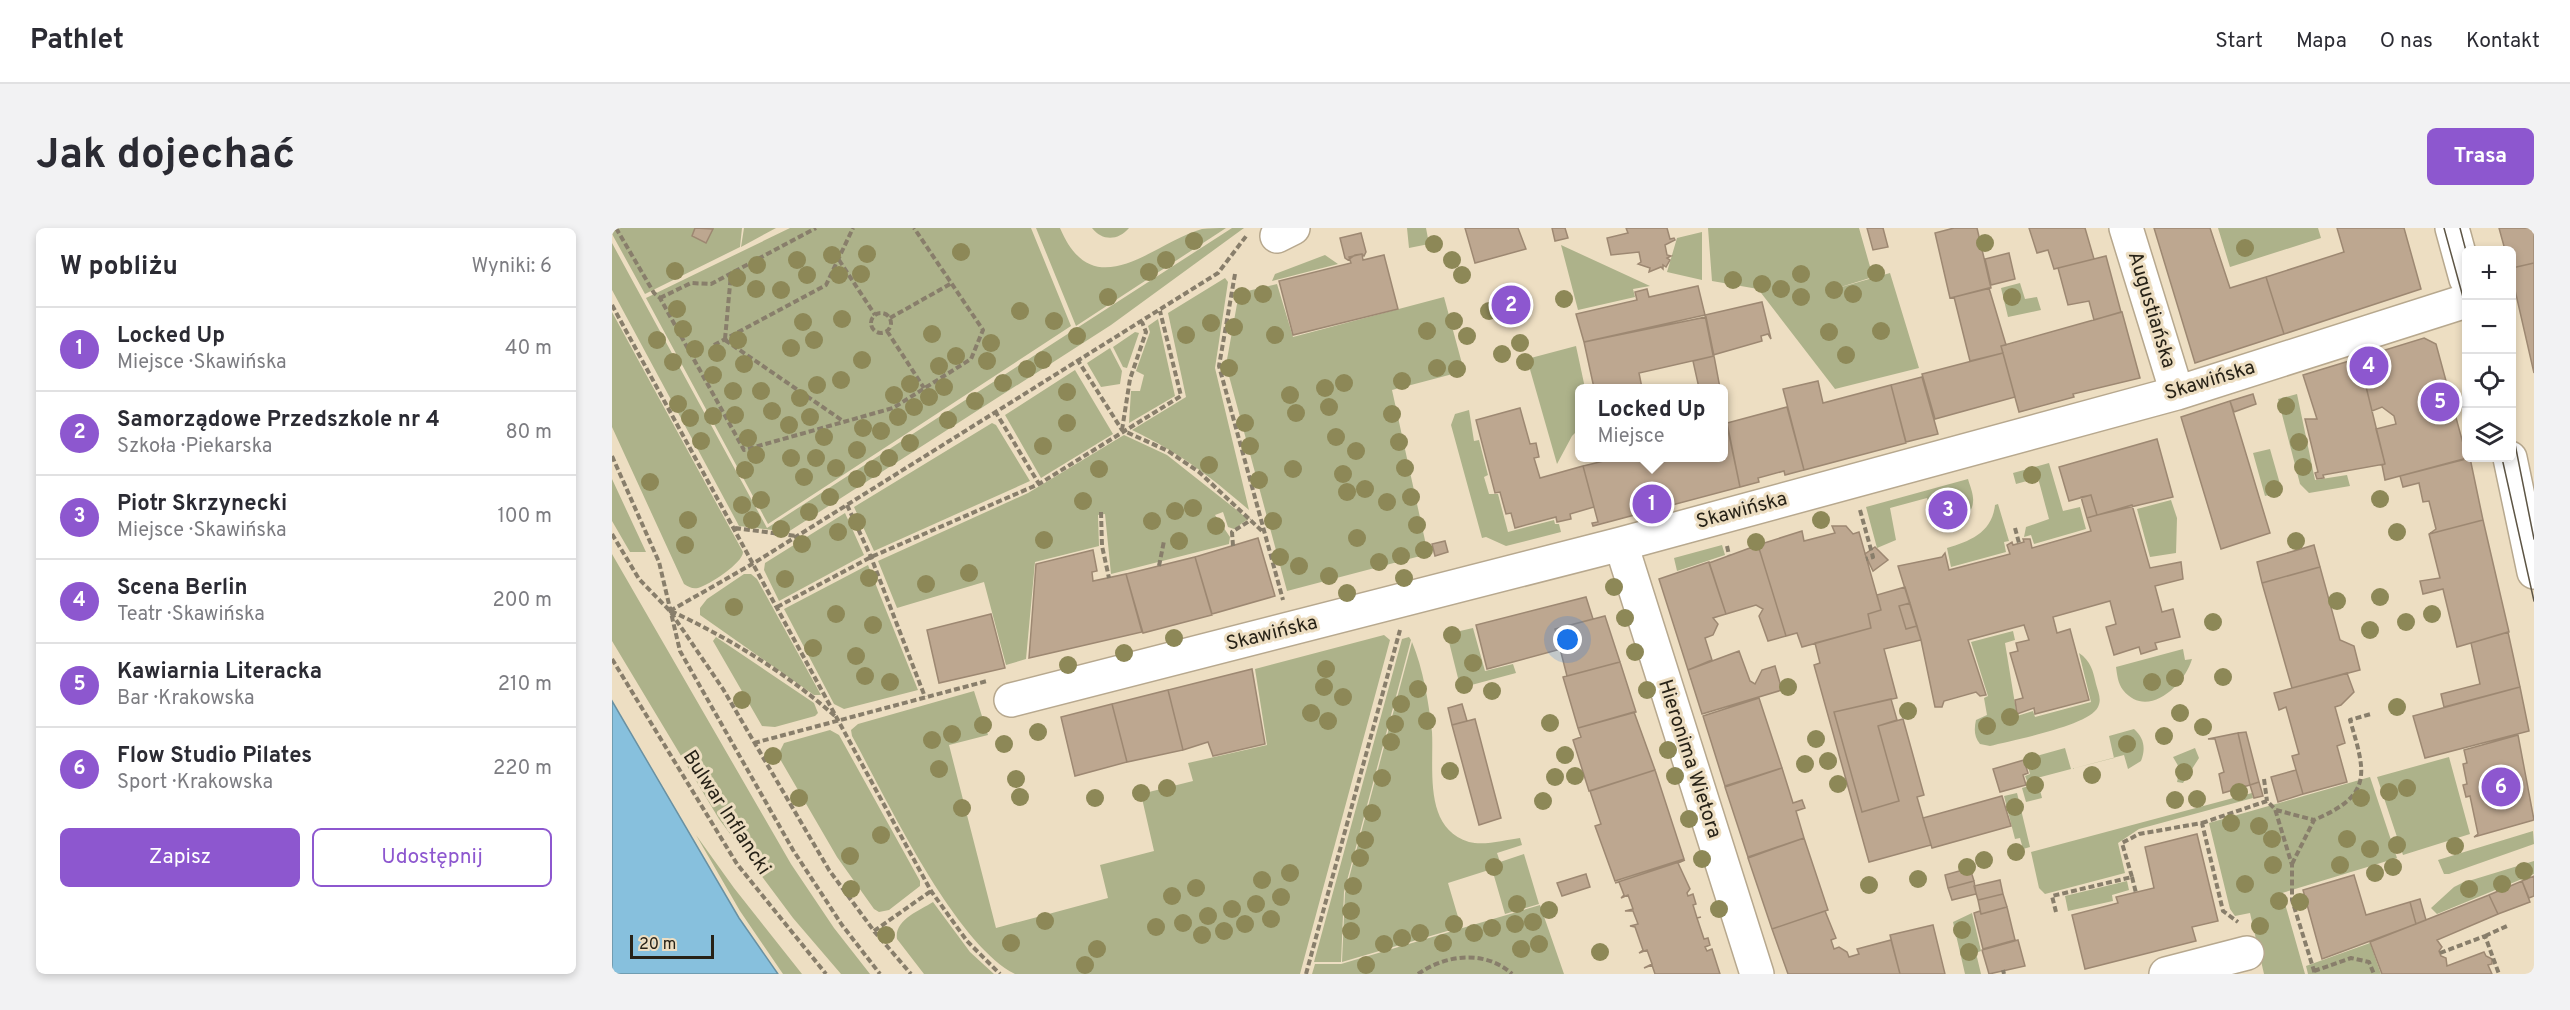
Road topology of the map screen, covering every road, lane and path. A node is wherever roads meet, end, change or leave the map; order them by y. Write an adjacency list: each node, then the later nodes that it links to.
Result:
1 (616, 228): 13 (path)
2 (816, 228): 10 (path)
3 (853, 228): 8 (path)
4 (914, 228): 12 (path)
5 (2126, 228): 25 (street, Augustiańska)
6 (2452, 228): 9 (street)
7 (1273, 232): 16 (path)
8 (839, 259): 17 (path); 21 (path)
9 (2462, 264)
10 (731, 274): 13 (path); 21 (path)
11 (1235, 274): 39 (path)
12 (952, 283): 18 (path); 24 (path)
13 (660, 298): 27 (path)
14 (2462, 302): 25 (street, Skawińska)
15 (612, 305): 37 (path)
16 (1160, 310): 19 (path); 28 (path)
17 (875, 315): 18 (path); 20 (path)
18 (890, 318): 20 (path)
19 (1142, 322): 23 (path); 28 (path)
20 (887, 331): 24 (path)
21 (724, 340): 22 (path); 27 (path)
22 (714, 345)
23 (1077, 359): 26 (path); 28 (path)
24 (924, 388): 27 (path)
25 (2176, 393): 44 (street, Skawińska)
26 (995, 411): 31 (path); 33 (path)
27 (843, 422)
28 (1122, 430): 31 (path); 36 (path)
29 (612, 456): 54 (path)
30 (2512, 462): 32 (street)
31 (1039, 484): 46 (path)
32 (2527, 499): 50 (street)
33 (847, 505): 41 (path); 46 (path)
34 (1101, 512): 51 (path)
35 (1862, 517): 47 (path)
36 (1251, 520): 39 (path); 45 (path)
37 (735, 528): 41 (path); 48 (path)
38 (2015, 528): 43 (path)
39 (1263, 531): 52 (path)
40 (612, 534): 54 (path)
41 (797, 536): 48 (path)
42 (1164, 541): 49 (path)
43 (2019, 543)
44 (1621, 544): 57 (street, Skawińska); 85 (street, Hieronima Wietora)
45 (1233, 546)
46 (871, 557): 53 (path); 58 (path)
47 (1866, 559)
48 (754, 563): 53 (path); 54 (path)
49 (1160, 566)
50 (2534, 572)
51 (1108, 578)
52 (1283, 601)
53 (777, 607): 60 (path)
54 (670, 611): 60 (path); 61 (path); 79 (path)
55 (1401, 627): 82 (path)
56 (612, 659): 78 (path, Bulwar Inflancki)
57 (1003, 690): 58 (path)
58 (925, 697): 60 (path)
59 (2371, 714): 65 (path)
60 (838, 720): 61 (path); 69 (path)
61 (754, 743): 73 (path)
62 (2264, 779): 63 (path)
63 (2267, 801): 64 (path); 66 (path)
64 (2275, 809): 65 (path); 67 (path)
65 (2314, 820): 67 (path)
66 (2202, 823): 68 (path); 75 (path)
67 (2292, 865): 77 (path)
68 (2132, 877): 70 (path); 71 (path)
69 (931, 891): 73 (path); 81 (path)
70 (2136, 893)
71 (2056, 912)
72 (2507, 926): 74 (path)
73 (874, 931): 80 (path)
74 (2485, 936): 76 (path); 88 (path)
75 (2243, 937): 86 (street)
76 (2440, 953)
77 (2314, 972): 87 (path)
78 (826, 974)
79 (880, 974)
80 (911, 974)
81 (1000, 974)
82 (1305, 974)
83 (1418, 974): 84 (path)
84 (1512, 974)
85 (1757, 974)
86 (2166, 974)
87 (2374, 974)
88 (2499, 974)

